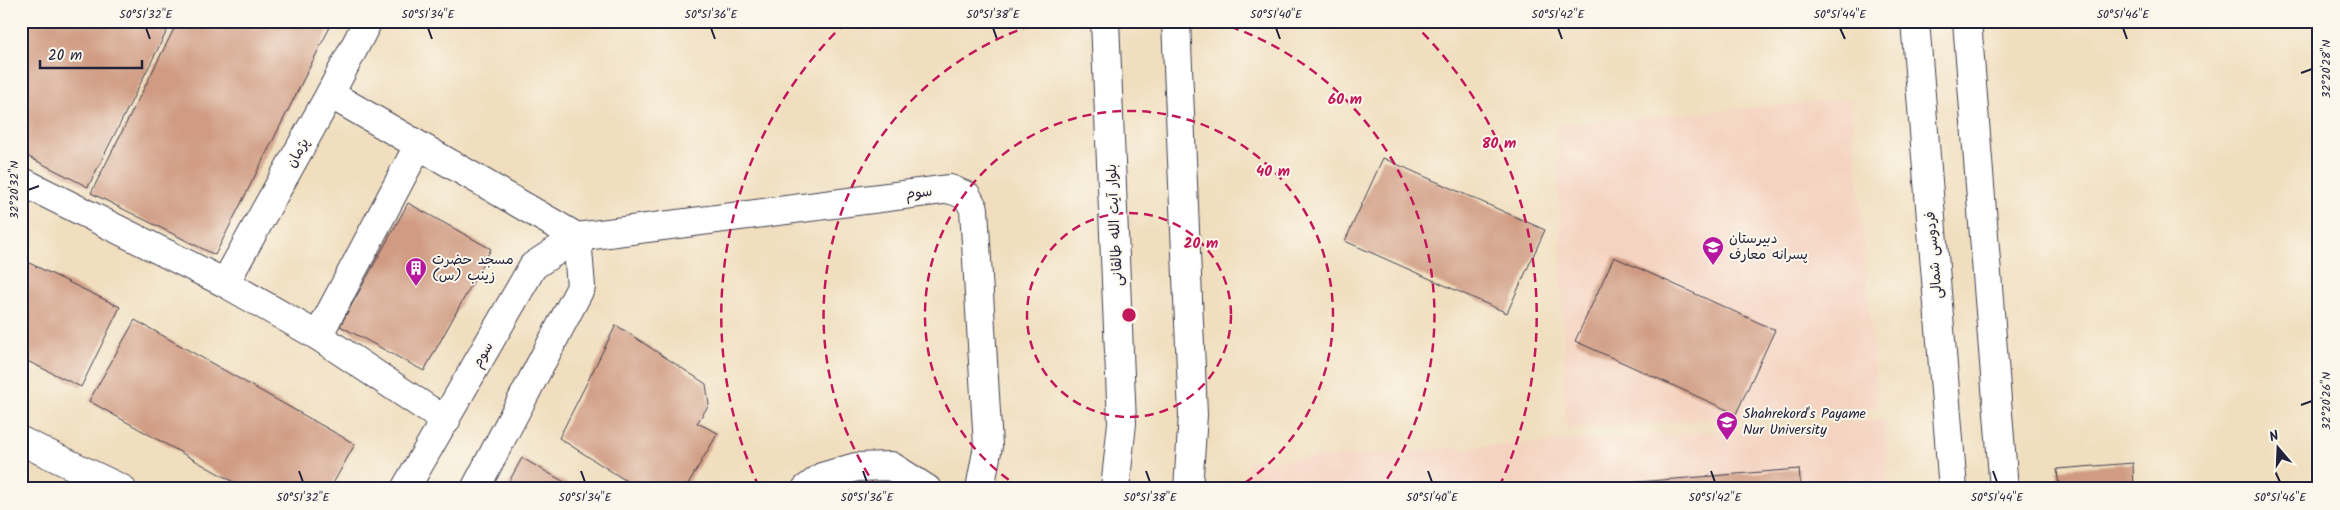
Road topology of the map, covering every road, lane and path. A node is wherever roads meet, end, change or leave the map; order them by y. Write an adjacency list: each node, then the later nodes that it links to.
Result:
1 (368, 21): 6 (street, پژمان)
2 (1106, 21): 20 (street, بلوار آیت الله طالقانی)
3 (1176, 21): 21 (street)
4 (1915, 21): 22 (street, فردوسی شمالی)
5 (1967, 21): 23 (street)
6 (330, 94): 7 (street); 10 (street, پژمان)
7 (418, 146): 9 (street); 11 (street)
8 (21, 181): 10 (street)
9 (577, 237): 12 (street, سوم); 17 (street); 19 (street, سوم)
10 (225, 283): 11 (street)
11 (318, 336): 12 (street)
12 (446, 421): 16 (street, سوم)
13 (21, 442): 15 (street)
14 (823, 485): 18 (street)
15 (122, 489)
16 (405, 489)
17 (475, 489)
18 (927, 489)
19 (980, 489)
20 (1115, 489)
21 (1188, 489)
22 (1953, 489)
23 (2004, 489)

